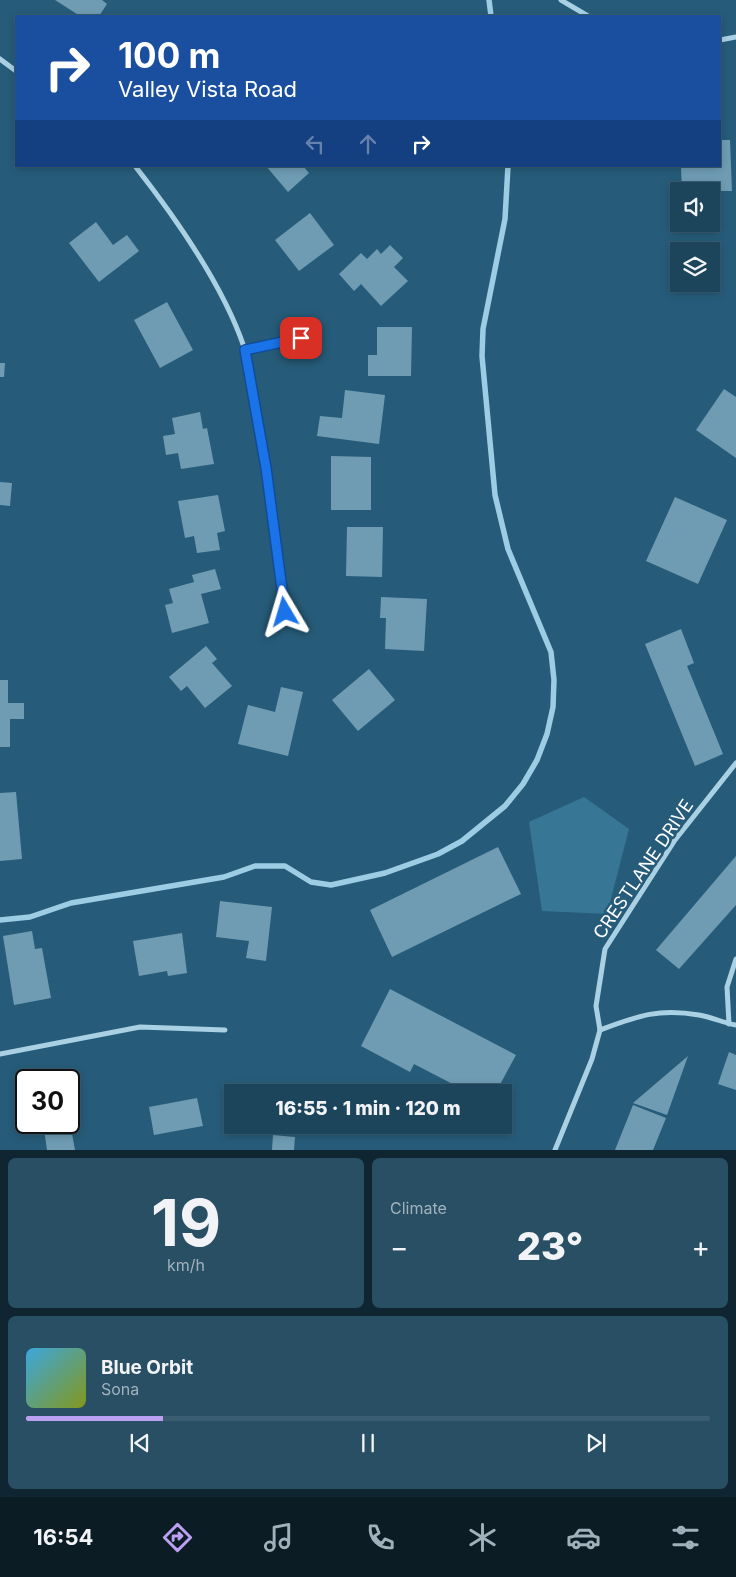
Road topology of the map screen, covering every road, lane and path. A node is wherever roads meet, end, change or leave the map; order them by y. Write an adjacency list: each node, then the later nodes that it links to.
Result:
1 (562, 0): 2 (street)
2 (586, 15)
3 (736, 37): 4 (street)
4 (721, 40)
5 (0, 60): 6 (street)
6 (15, 69)
7 (136, 167): 9 (street)
8 (301, 338): 9 (street)
9 (245, 350): 10 (street)
10 (285, 612)
11 (736, 763): 16 (street, CRESTLANE DRIVE)
12 (736, 959): 13 (street)
13 (729, 1024): 14 (street); 16 (street)
14 (736, 1025)
15 (224, 1030): 17 (street)
16 (600, 1030): 18 (street, CRESTLANE DRIVE)
17 (0, 1054)
18 (555, 1150)

